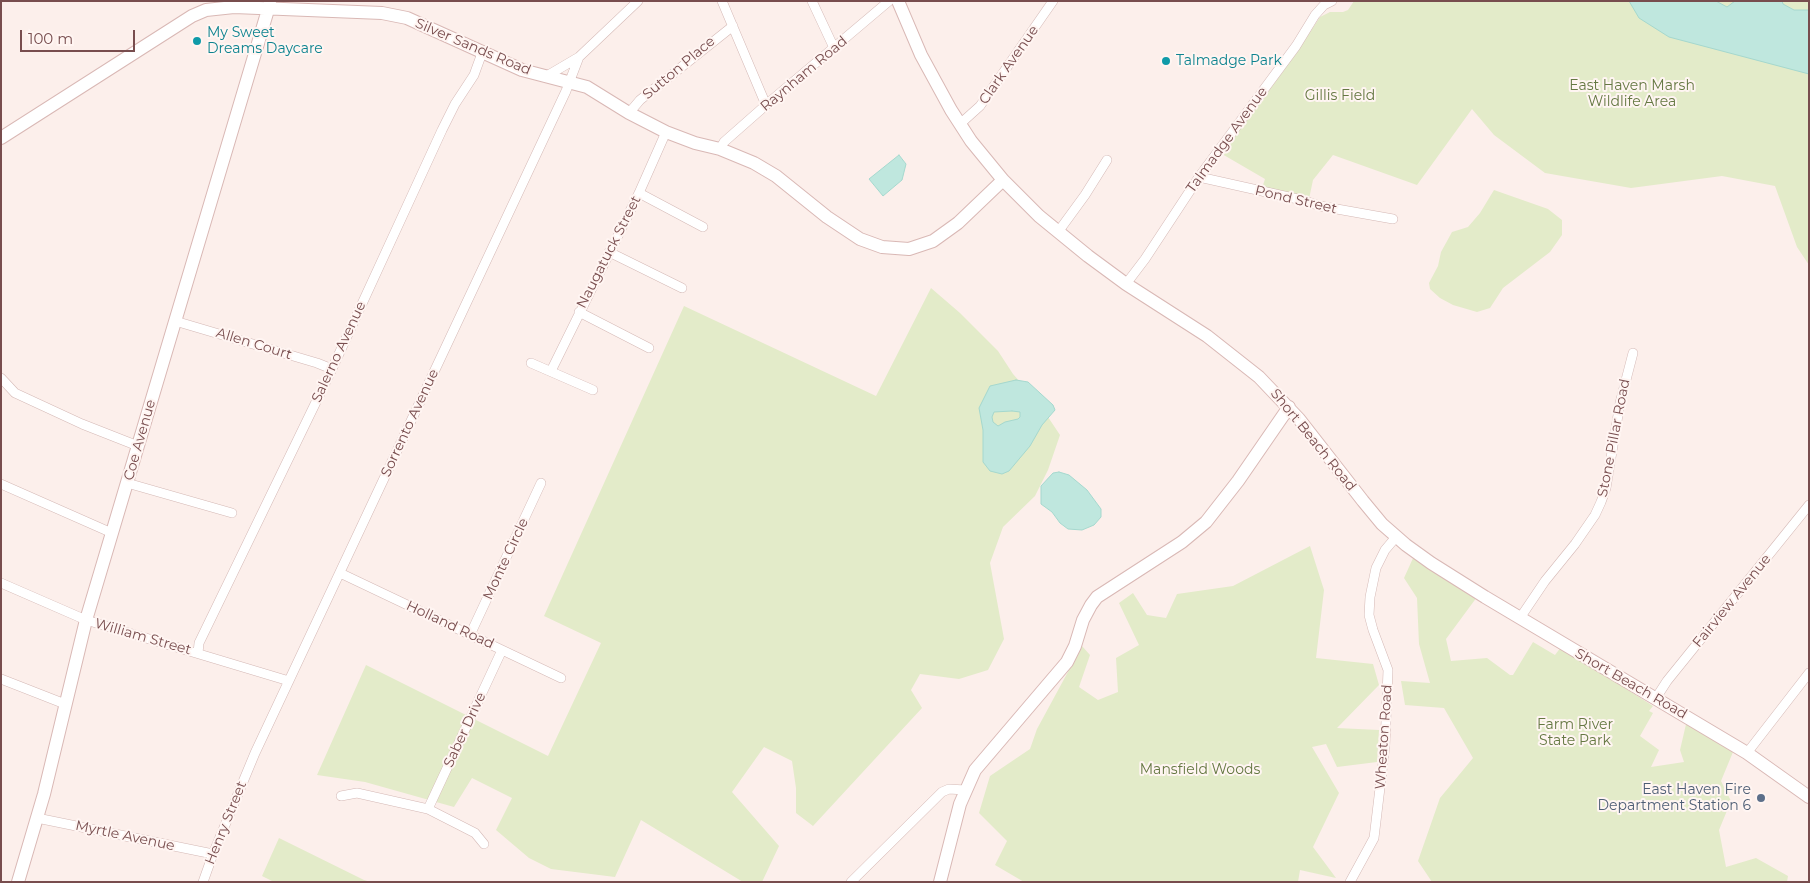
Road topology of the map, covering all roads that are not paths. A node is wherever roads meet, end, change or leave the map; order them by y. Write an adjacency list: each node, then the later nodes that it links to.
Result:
1 (638, 1): 13 (street)
2 (722, 1): 10 (street)
3 (812, 1): 11 (street)
4 (890, 1): 11 (street, Raynham Road)
5 (898, 1): 18 (main road, Short Beach Road)
6 (1053, 1): 18 (street, Clark Avenue)
7 (1332, 1): 23 (street, Talmadge Avenue)
8 (270, 5): 9 (main road, Silver Sands Road); 20 (main road, Silver Sands Road); 33 (main road, Coe Avenue)
9 (332, 6): 12 (main road, Silver Sands Road)
10 (733, 26): 16 (street); 17 (street, Sutton Place)
11 (834, 48): 16 (street, Raynham Road)
12 (482, 53): 14 (main road, Silver Sands Road); 37 (street, Salerno Avenue)
13 (579, 57): 14 (street); 15 (street, Sorrento Avenue)
14 (545, 77): 15 (main road, Silver Sands Road)
15 (569, 82): 17 (main road, Silver Sands Road); 50 (street, Sorrento Avenue)
16 (766, 105): 21 (street, Raynham Road)
17 (629, 113): 19 (main road, Silver Sands Road)
18 (960, 124): 24 (main road, Short Beach Road)
19 (666, 132): 21 (main road, Silver Sands Road); 25 (street, Naugatuck Street)
20 (1, 138)
21 (720, 149): 24 (main road, Silver Sands Road)
22 (1107, 160): 28 (street)
23 (1199, 177): 26 (street, Pond Street); 30 (street, Talmadge Avenue)
24 (1003, 180): 28 (main road, Short Beach Road)
25 (639, 193): 27 (street); 29 (street, Naugatuck Street)
26 (1393, 219)
27 (703, 227)
28 (1058, 232): 30 (main road, Short Beach Road)
29 (609, 252): 31 (street); 32 (street, Naugatuck Street)
30 (1126, 284): 41 (main road, Short Beach Road)
31 (682, 288)
32 (579, 312): 34 (street); 38 (street, Naugatuck Street)
33 (175, 320): 37 (street, Allen Court); 42 (main road, Coe Avenue)
34 (649, 348)
35 (1633, 353): 52 (street, Stone Pillar Road)
36 (531, 363): 38 (street)
37 (332, 369): 56 (street, Salerno Avenue)
38 (551, 371): 40 (street)
39 (1, 378): 42 (street)
40 (593, 390)
41 (1289, 407): 49 (main road, Short Beach Road); 65 (main road)
42 (138, 446): 43 (main road, Coe Avenue)
43 (127, 483): 47 (street); 48 (main road, Coe Avenue)
44 (541, 483): 54 (street, Monte Circle)
45 (1, 484): 48 (street)
46 (1809, 504): 61 (street, Fairview Avenue)
47 (232, 514)
48 (112, 533): 53 (main road, Coe Avenue)
49 (1396, 536): 52 (main road, Short Beach Road); 76 (street, Wheaton Road)
50 (340, 573): 54 (street, Holland Road); 60 (street, Sorrento Avenue)
51 (1, 583): 53 (street, William Street)
52 (1520, 618): 61 (main road, Short Beach Road)
53 (86, 620): 56 (street, William Street); 62 (main road, Coe Avenue)
54 (470, 634): 55 (street, Holland Road)
55 (502, 650): 58 (street, Holland Road); 68 (street, Saber Drive)
56 (198, 652): 60 (street, William Street)
57 (1809, 673): 63 (street)
58 (561, 678)
59 (1, 679): 62 (street)
60 (289, 681): 64 (street, Sorrento Avenue)
61 (1656, 698): 63 (main road, Short Beach Road)
62 (65, 704): 69 (main road, Coe Avenue)
63 (1747, 753): 66 (main road, Short Beach Road)
64 (250, 764): 71 (street, Henry Street)
65 (965, 790): 74 (street); 75 (main road)
66 (1807, 791)
67 (341, 796): 68 (street)
68 (428, 809): 70 (street)
69 (37, 818): 71 (street, Myrtle Avenue); 72 (main road, Coe Avenue)
70 (484, 844)
71 (213, 854): 73 (street, Henry Street)
72 (18, 882)
73 (203, 882)
74 (851, 882)
75 (940, 882)
76 (1350, 882)

